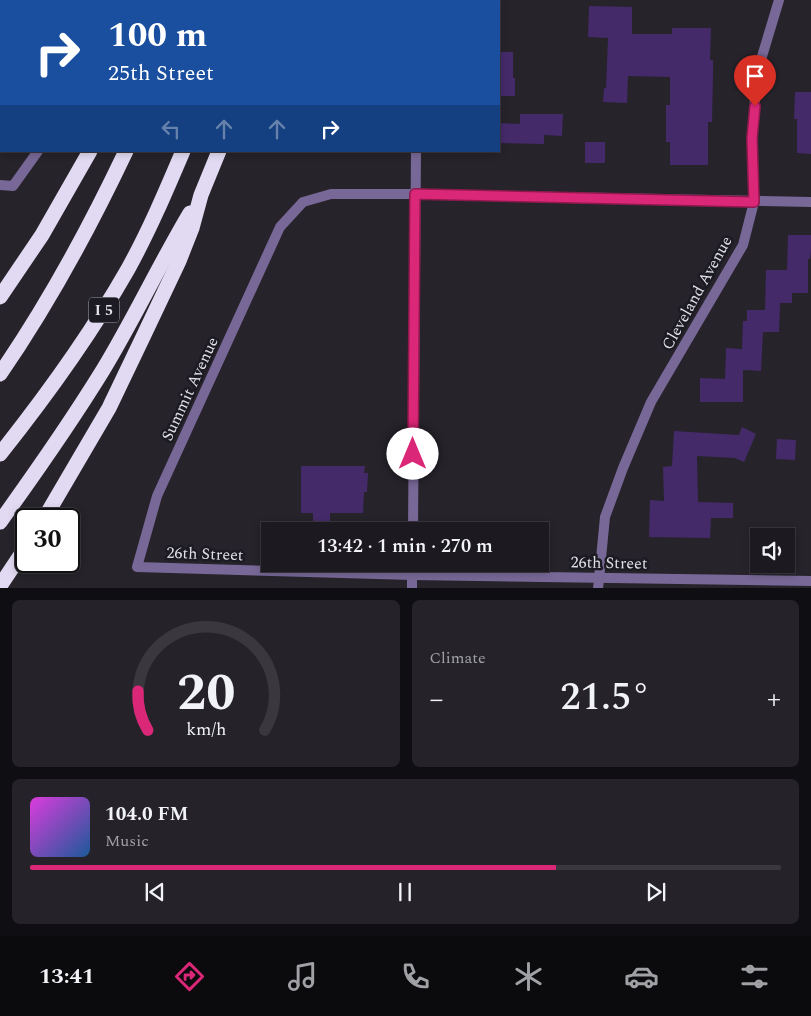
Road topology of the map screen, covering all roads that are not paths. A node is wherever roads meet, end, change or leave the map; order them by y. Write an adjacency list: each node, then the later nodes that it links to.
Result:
1 (779, 0): 11 (street, Cleveland Avenue)
2 (37, 152): 8 (street)
3 (89, 152): 13 (highway)
4 (126, 152): 14 (highway)
5 (183, 152): 15 (highway, I 5)
6 (219, 152): 10 (highway)
7 (416, 152): 9 (street)
8 (0, 186)
9 (415, 194): 11 (street, Summit Avenue); 18 (street); 20 (street, Summit Avenue)
10 (201, 195): 16 (highway); 17 (highway)
11 (754, 202): 12 (street, Summit Avenue); 23 (street, Cleveland Avenue)
12 (811, 202)
13 (0, 297)
14 (0, 374)
15 (0, 454)
16 (50, 508)
17 (0, 522)
18 (413, 522)
19 (15, 564): 24 (highway)
20 (137, 567): 21 (street, 26th Street)
21 (412, 575): 23 (street, 26th Street); 25 (street)
22 (811, 581): 23 (street, 26th Street)
23 (598, 583)
24 (0, 586)
25 (412, 588)

